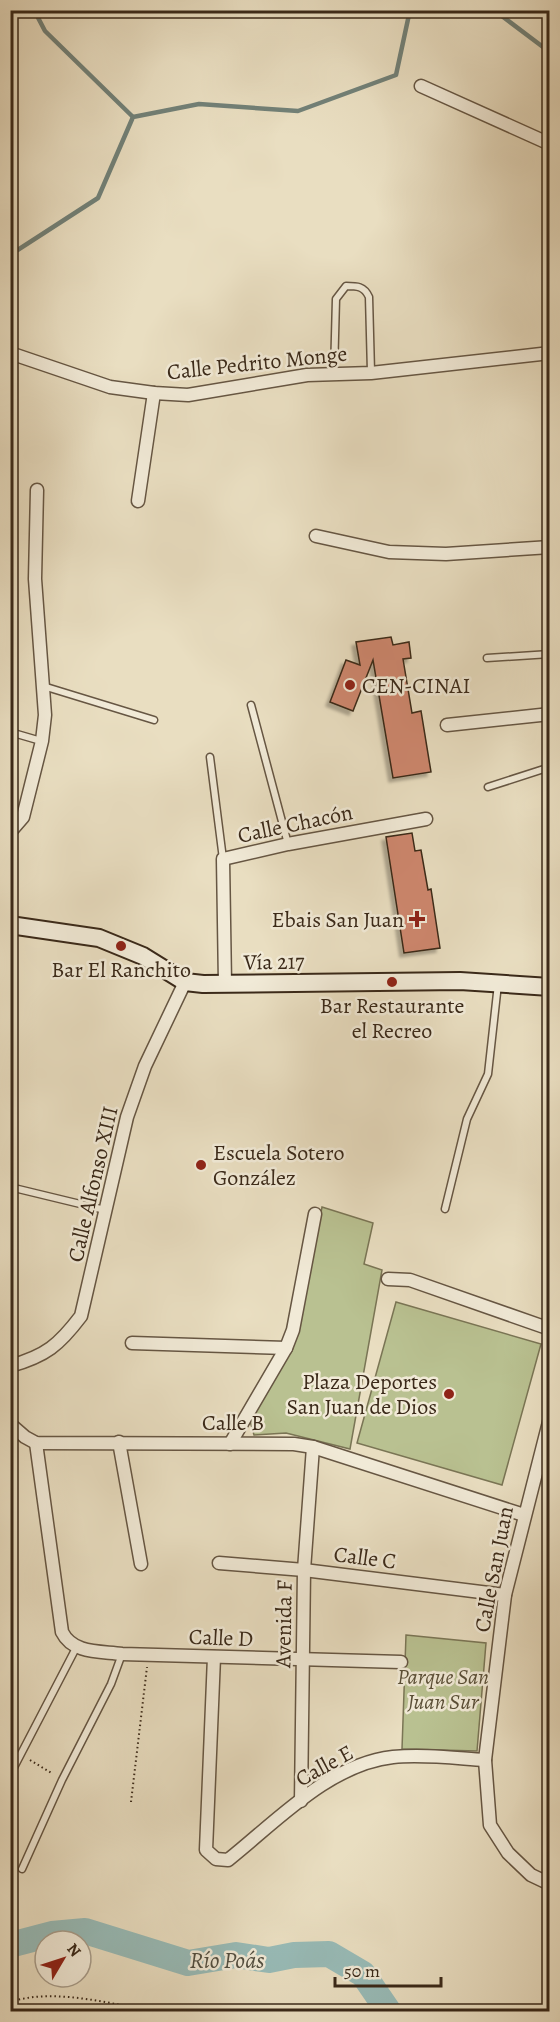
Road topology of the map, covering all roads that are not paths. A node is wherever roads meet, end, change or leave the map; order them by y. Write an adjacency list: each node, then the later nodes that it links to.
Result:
1 (421, 86): 2 (street)
2 (549, 144)
3 (10, 352): 7 (street, Calle Pedrito Monge)
4 (549, 353): 6 (street, Calle Pedrito Monge)
5 (334, 373): 6 (street, Calle Pedrito Monge); 6 (lane); 7 (street, Calle Pedrito Monge)
6 (371, 373)
7 (154, 393): 9 (street)
8 (37, 490): 14 (street)
9 (138, 501)
10 (316, 536): 11 (street)
11 (549, 547)
12 (549, 654): 13 (lane)
13 (487, 658)
14 (43, 686): 17 (lane); 20 (street)
15 (251, 705): 26 (lane)
16 (549, 714): 18 (street)
17 (154, 720)
18 (447, 725)
19 (10, 732): 20 (lane)
20 (42, 741): 25 (street)
21 (210, 757): 27 (lane)
22 (549, 767): 23 (lane)
23 (488, 787)
24 (426, 819): 26 (street, Calle Chacón)
25 (10, 832)
26 (288, 844): 27 (street, Calle Chacón)
27 (223, 860): 31 (street, Calle Chacón)
28 (10, 925): 29 (main road, Vía 217)
29 (185, 981): 31 (main road, Vía 217); 35 (street, Calle Alfonso XIII)
30 (498, 983): 31 (main road, Vía 217); 32 (main road, Vía 217); 34 (lane)
31 (225, 984)
32 (549, 987)
33 (10, 1186): 35 (lane)
34 (445, 1209)
35 (105, 1210): 41 (street, Calle Alfonso XIII)
36 (315, 1214): 40 (street)
37 (388, 1278): 38 (street)
38 (549, 1329)
39 (132, 1343): 40 (street)
40 (286, 1348): 46 (street)
41 (10, 1366)
42 (549, 1418): 48 (street, Calle San Juan)
43 (10, 1424): 45 (street)
44 (119, 1442): 45 (street, Calle B); 46 (street, Calle B); 50 (street)
45 (36, 1443): 53 (street)
46 (230, 1444): 47 (street, Calle B)
47 (313, 1447): 48 (street, Calle B); 51 (street, Avenida F)
48 (524, 1515): 52 (street, Calle San Juan)
49 (219, 1563): 51 (street, Calle C)
50 (141, 1564)
51 (304, 1570): 52 (street, Calle C); 56 (street, Avenida F)
52 (505, 1596): 58 (street, Calle San Juan)
53 (76, 1648): 54 (street, Calle D); 59 (lane)
54 (122, 1654): 55 (street, Calle D); 61 (lane)
55 (214, 1657): 56 (street, Calle D); 60 (street, Calle E)
56 (303, 1661): 57 (street, Calle D); 60 (street, Avenida F)
57 (401, 1662)
58 (484, 1760): 60 (street, Calle E); 62 (street, Calle San Juan)
59 (10, 1775)
60 (301, 1801)
61 (22, 1869)
62 (549, 1884)

